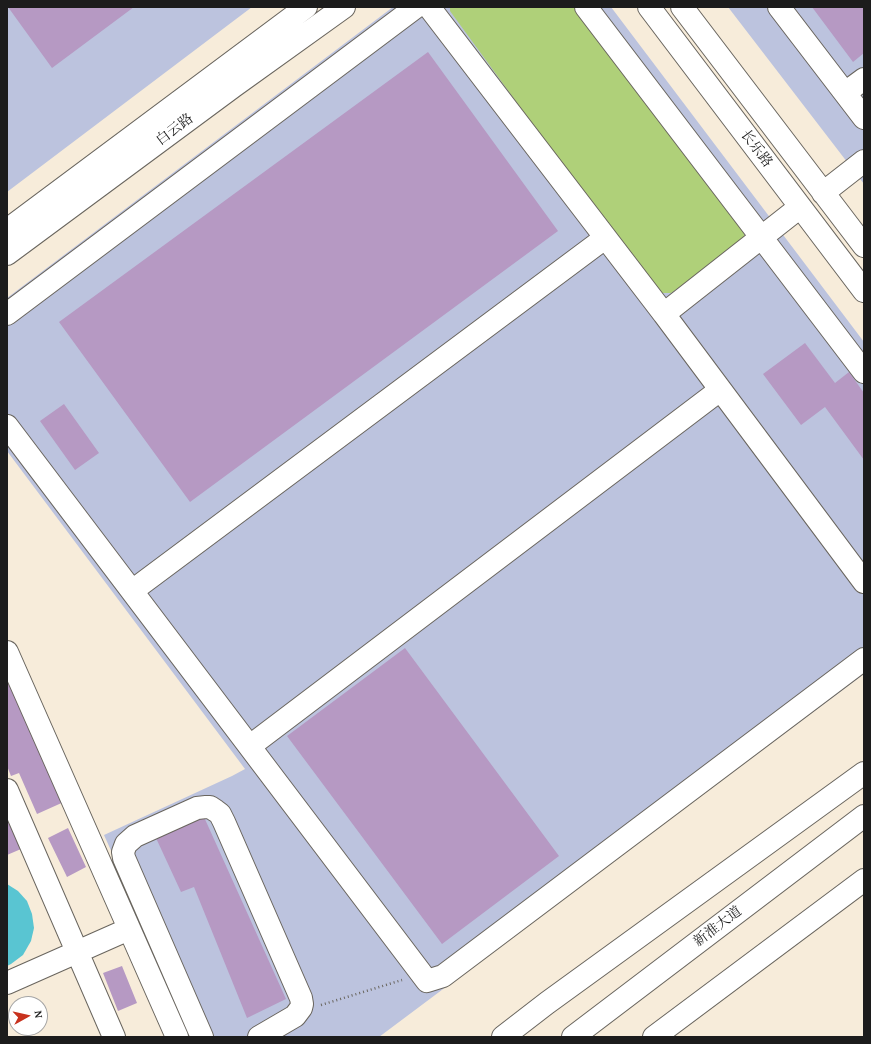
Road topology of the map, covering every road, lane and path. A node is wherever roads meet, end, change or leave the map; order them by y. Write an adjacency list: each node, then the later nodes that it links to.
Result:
1 (306, 7): 15 (street, 白云路)
2 (344, 7): 19 (street, 白云路)
3 (416, 7): 21 (street)
4 (429, 7): 17 (street)
5 (586, 7): 16 (street)
6 (649, 7): 14 (street, 长乐路)
7 (682, 7): 13 (street, 长乐路)
8 (779, 7): 10 (street)
9 (864, 79): 10 (street)
10 (845, 93): 11 (street)
11 (864, 118)
12 (864, 161): 13 (street)
13 (823, 193): 18 (street, 长乐路)
14 (800, 207): 16 (street); 20 (street, 长乐路)
15 (7, 230)
16 (762, 237): 22 (street); 23 (street)
17 (605, 238): 22 (street); 27 (street)
18 (864, 246)
19 (7, 254)
20 (864, 291)
21 (7, 314)
22 (664, 314): 24 (street)
23 (864, 372)
24 (720, 390): 26 (street); 30 (street)
25 (7, 426): 27 (street)
26 (864, 582)
27 (132, 590): 30 (street)
28 (8, 658): 35 (street)
29 (864, 659): 37 (street)
30 (250, 746): 37 (street)
31 (864, 773): 44 (street)
32 (7, 790): 36 (street)
33 (864, 816): 45 (street, 新淮大道)
34 (864, 880): 46 (street)
35 (130, 928): 36 (street); 41 (street)
36 (77, 952): 38 (street); 40 (street)
37 (421, 974): 39 (path)
38 (7, 983)
39 (314, 1008)
40 (114, 1037)
41 (177, 1037)
42 (202, 1037): 43 (street)
43 (259, 1037)
44 (503, 1037)
45 (573, 1037)
46 (654, 1037)

